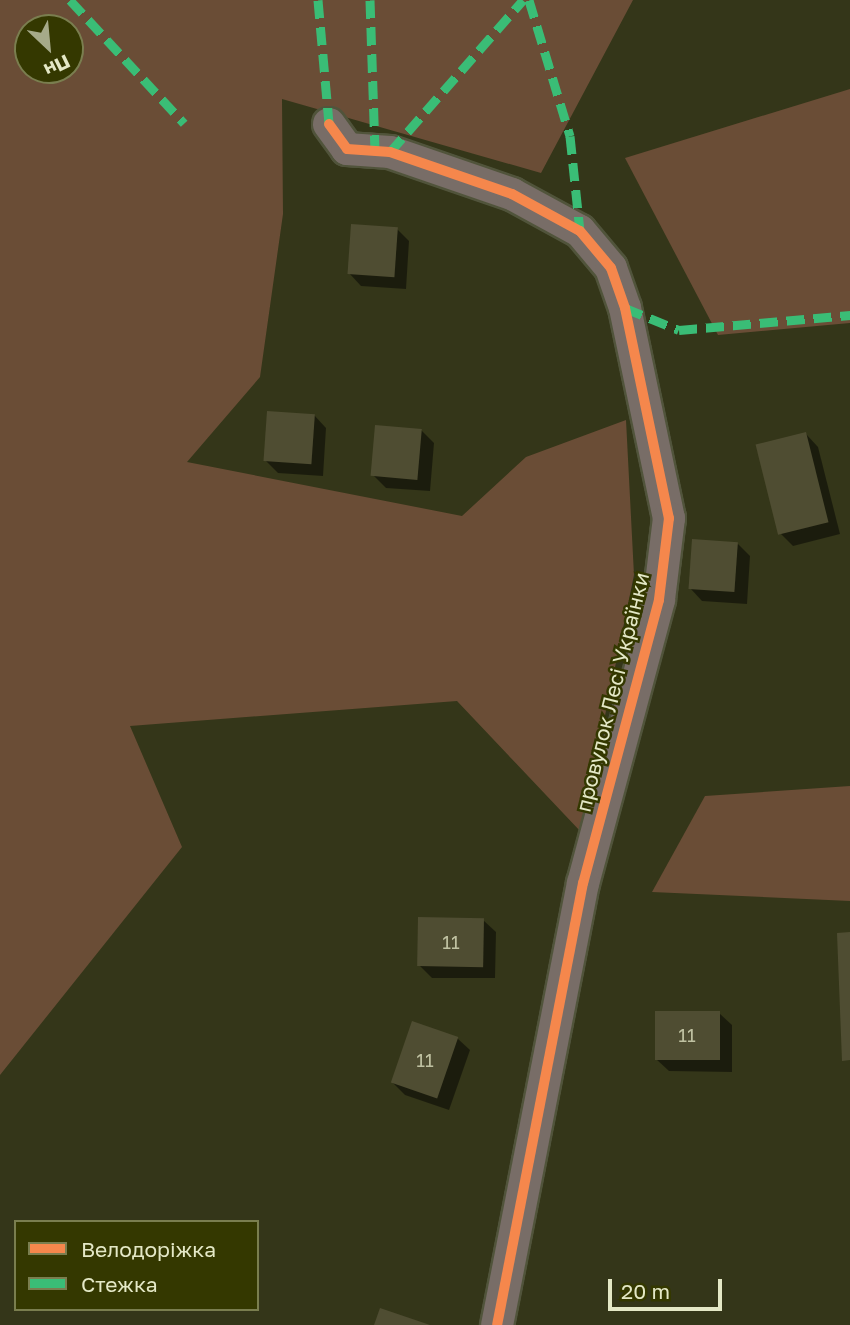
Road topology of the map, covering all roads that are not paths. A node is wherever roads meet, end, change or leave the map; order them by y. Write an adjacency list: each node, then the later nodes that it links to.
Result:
1 (329, 124): 2 (street, провулок Лесі Українки)
2 (497, 1325)

